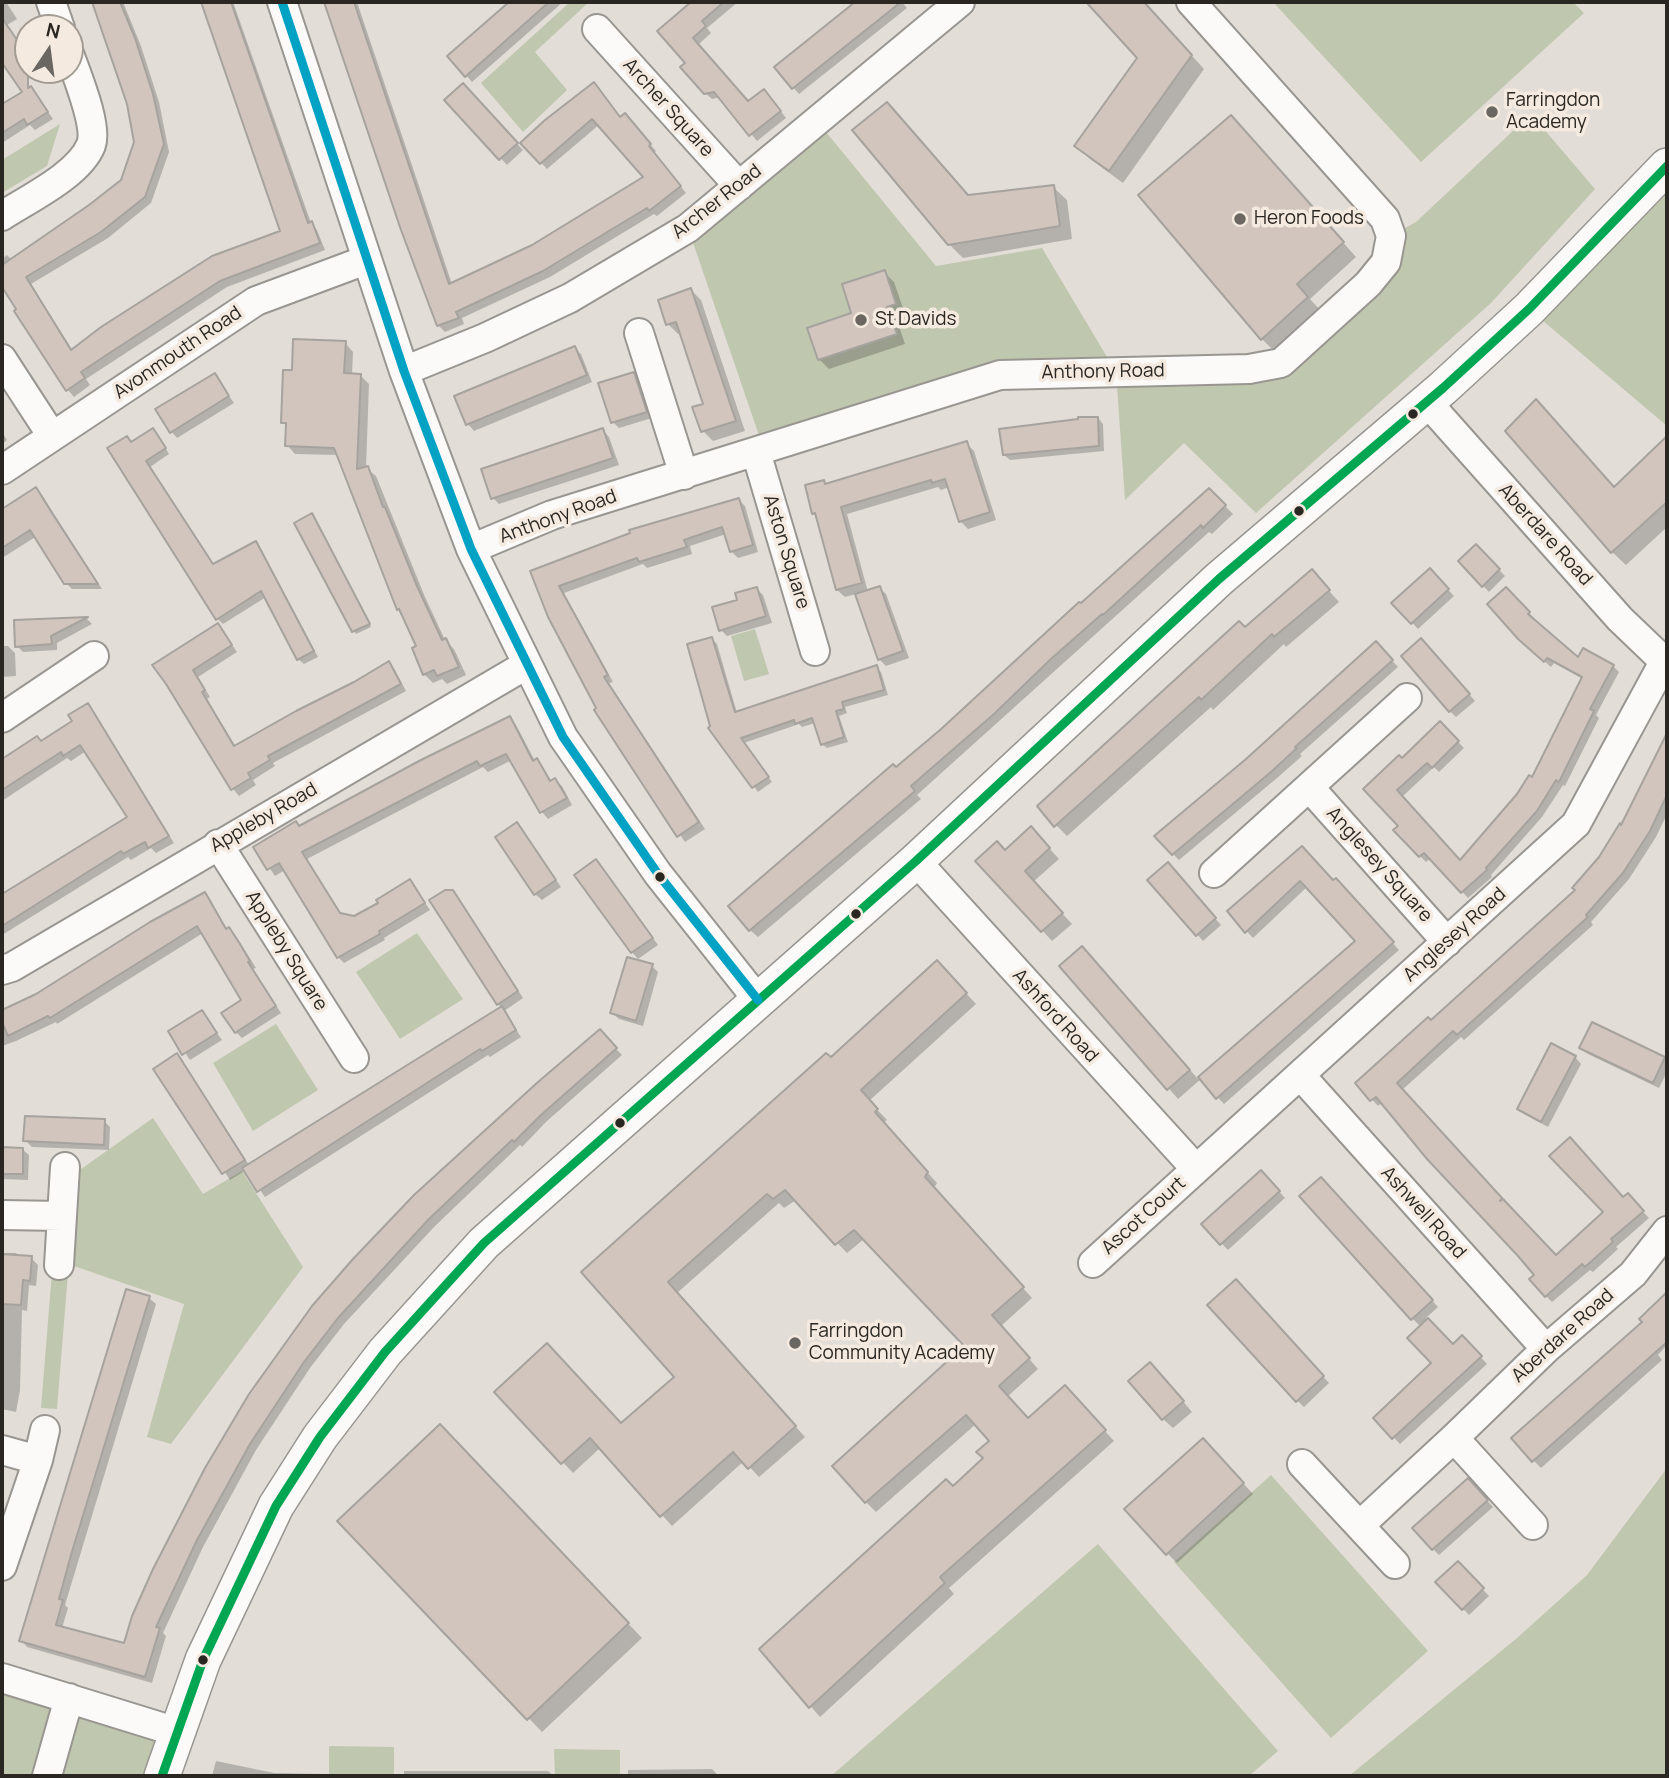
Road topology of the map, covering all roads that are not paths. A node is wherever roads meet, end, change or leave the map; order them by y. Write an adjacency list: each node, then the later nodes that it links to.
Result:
1 (282, 2): 9 (street)
2 (960, 2): 7 (street, Archer Road)
3 (1191, 2): 15 (street, Anthony Road)
4 (597, 29): 7 (street, Archer Square)
5 (80, 84): 8 (street)
6 (1667, 166): 13 (street)
7 (739, 186): 12 (street, Archer Road)
8 (2, 216)
9 (366, 260): 12 (street); 14 (street, Avonmouth Road)
10 (639, 333): 17 (street)
11 (2, 359): 14 (street)
12 (404, 371): 18 (street)
13 (1427, 402): 21 (street, Aberdare Road); 27 (street)
14 (52, 436): 16 (street, Avonmouth Road)
15 (756, 452): 17 (street, Anthony Road); 19 (street, Aston Square)
16 (2, 470)
17 (684, 475): 18 (street, Anthony Road)
18 (471, 549): 22 (street)
19 (815, 651)
20 (94, 656): 24 (street)
21 (1666, 663): 29 (street, Anglesey Road)
22 (526, 665): 26 (street, Appleby Road); 31 (street)
23 (1407, 698): 25 (street)
24 (2, 718)
25 (1310, 788): 28 (street); 29 (street, Anglesey Square)
26 (218, 844): 30 (street, Appleby Road); 32 (street, Appleby Square)
27 (916, 861): 31 (street); 35 (street, Ashford Road)
28 (1214, 873)
29 (1447, 942): 33 (street, Anglesey Road)
30 (2, 970)
31 (758, 1000): 53 (street)
32 (354, 1058)
33 (1301, 1076): 35 (street, Anglesey Road); 41 (street, Ashwell Road)
34 (65, 1167): 37 (street)
35 (1196, 1169): 39 (street, Ascot Court)
36 (2, 1215): 37 (street)
37 (61, 1216): 40 (street)
38 (1667, 1231): 41 (street, Aberdare Road)
39 (1093, 1263)
40 (59, 1265)
41 (1546, 1349): 43 (street, Aberdare Road)
42 (45, 1430): 45 (street)
43 (1454, 1438): 47 (street, Aberdare Road); 48 (street)
44 (2, 1450): 45 (street)
45 (38, 1460): 50 (street)
46 (1302, 1464): 47 (street)
47 (1360, 1525): 49 (street)
48 (1533, 1525)
49 (1395, 1564)
50 (2, 1566)
51 (2, 1678): 52 (street)
52 (69, 1698): 53 (street); 54 (street)
53 (177, 1732): 55 (street)
54 (47, 1776)
55 (162, 1776)

